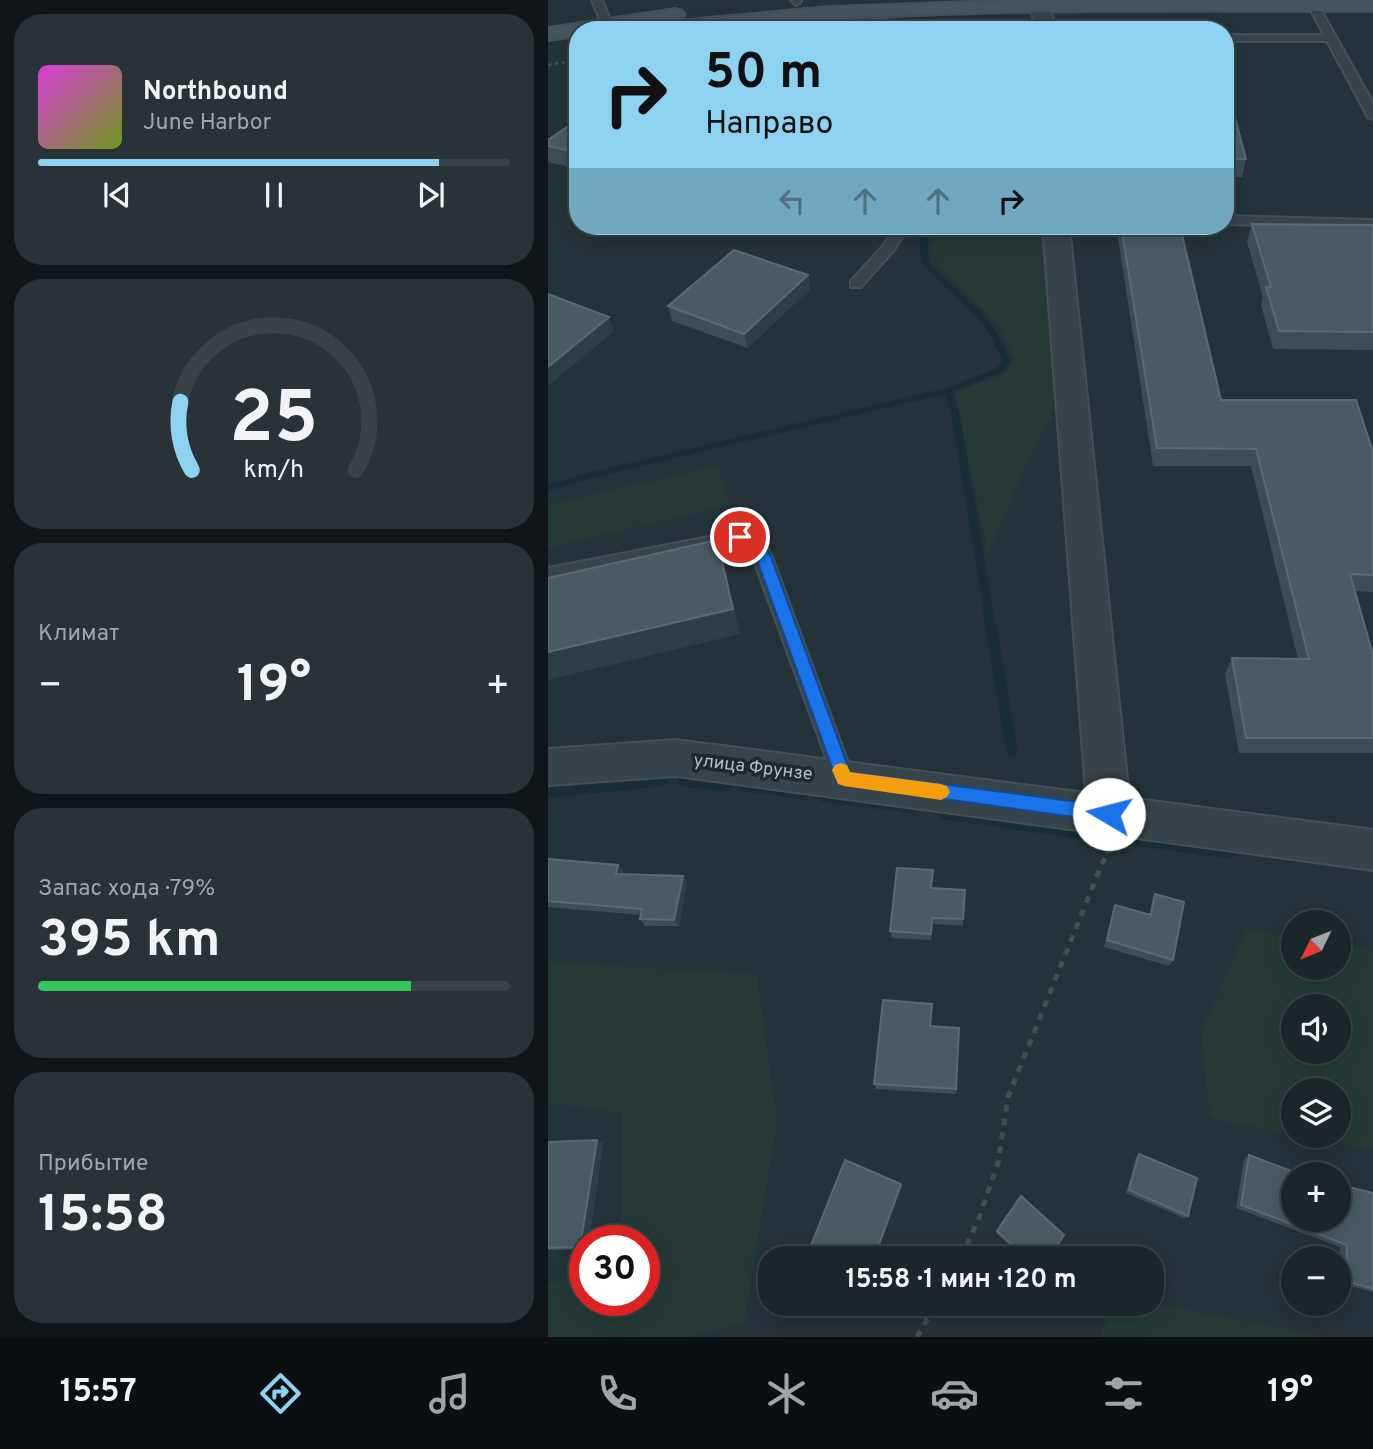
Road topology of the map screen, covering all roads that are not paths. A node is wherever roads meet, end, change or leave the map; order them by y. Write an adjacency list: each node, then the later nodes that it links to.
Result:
1 (596, 0): 7 (lane)
2 (803, 1): 8 (main road)
3 (1313, 5): 4 (main road); 5 (main road); 14 (lane)
4 (1373, 5)
5 (1040, 6): 6 (main road); 10 (street)
6 (868, 20): 9 (main road)
7 (606, 21)
8 (640, 21)
9 (846, 21)
10 (1044, 21)
11 (569, 31): 12 (main road)
12 (548, 34)
13 (1234, 38): 14 (lane)
14 (1331, 38): 17 (lane)
15 (569, 40): 16 (main road)
16 (548, 44)
17 (1373, 117)
18 (1234, 220): 19 (lane)
19 (1373, 223)
20 (896, 235): 22 (lane)
21 (1057, 235): 26 (street)
22 (856, 284)
23 (548, 575): 25 (lane)
24 (548, 768): 25 (street, улица Фрунзе)
25 (844, 779): 26 (street, улица Фрунзе)
26 (1109, 830): 27 (street, улица Фрунзе)
27 (1373, 850)

